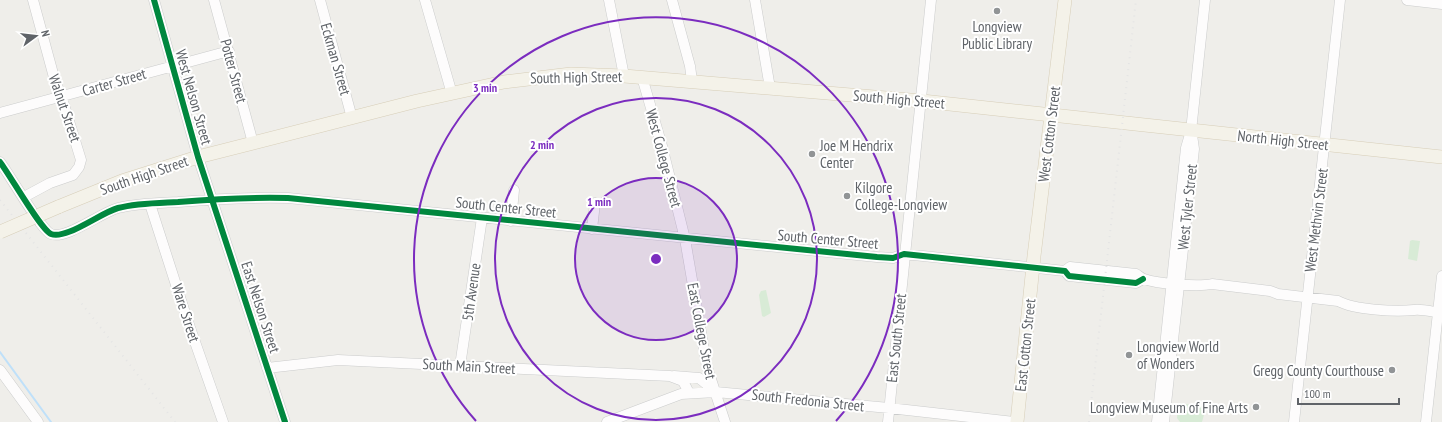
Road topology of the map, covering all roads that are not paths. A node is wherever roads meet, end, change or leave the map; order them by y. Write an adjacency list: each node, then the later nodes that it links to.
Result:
1 (33, 0): 22 (street, Walnut Street)
2 (154, 0): 16 (street, West Nelson Street)
3 (214, 0): 15 (street, Potter Street)
4 (320, 0): 26 (street, Eckman Street)
5 (425, 0): 21 (street)
6 (609, 0): 17 (street)
7 (672, 0): 19 (street)
8 (756, 0): 20 (street)
9 (931, 0): 23 (street, East South Street)
10 (1065, 0): 25 (main road, West Cotton Street)
11 (1206, 0): 28 (street, West Tyler Street)
12 (1340, 0): 30 (street, West Methvin Street)
13 (1407, 0): 14 (street)
14 (1442, 4)
15 (229, 51): 16 (street, Carter Street); 29 (street, Potter Street)
16 (172, 66): 22 (street, Carter Street); 31 (street, West Nelson Street)
17 (624, 76): 18 (main road, South High Street); 21 (main road, South High Street)
18 (642, 77): 19 (main road, South High Street); 43 (street, West College Street)
19 (692, 81): 20 (main road, South High Street)
20 (770, 88): 23 (main road, South High Street)
21 (452, 94): 26 (main road, South High Street)
22 (62, 97): 24 (street, Carter Street); 35 (street, Walnut Street)
23 (922, 101): 25 (main road, South High Street); 44 (street, East South Street)
24 (0, 113)
25 (1051, 114): 27 (main road, South High Street); 45 (main road, West Cotton Street)
26 (352, 118): 29 (main road, South High Street)
27 (1125, 123): 28 (main road, North High Street)
28 (1191, 131): 30 (main road, North High Street); 47 (street, West Tyler Street)
29 (253, 143): 31 (main road, South High Street)
30 (1325, 145): 32 (main road, North High Street); 48 (street, West Methvin Street)
31 (198, 157): 36 (street, West Nelson Street); 42 (main road, South High Street, bridge)
32 (1442, 157)
33 (0, 162): 35 (street)
34 (514, 190): 40 (street)
35 (24, 196): 38 (street, South Center Street)
36 (212, 200): 38 (street, South Center Street); 39 (street, South Center Street); 51 (street, East Nelson Street)
37 (595, 203): 41 (street)
38 (150, 204): 58 (street, Ware Street)
39 (482, 218): 40 (street, South Center Street); 50 (street, 5th Avenue)
40 (511, 221): 41 (street, South Center Street)
41 (592, 229): 43 (street, South Center Street)
42 (0, 232)
43 (685, 239): 44 (street, South Center Street); 54 (street, East College Street)
44 (904, 254): 45 (street, South Center Street); 56 (street, East South Street)
45 (1033, 269): 47 (street, South Center Street); 63 (main road, East Cotton Street)
46 (1442, 276): 49 (street)
47 (1175, 283): 48 (street, South Center Street); 64 (street); 65 (street)
48 (1307, 298): 49 (street, South Center Street); 66 (street, West Methvin Street)
49 (1440, 312): 67 (street)
50 (460, 366): 51 (street, South Main Street); 53 (street, South Main Street)
51 (267, 368): 59 (street, East Nelson Street)
52 (0, 370): 57 (street)
53 (670, 376): 54 (street, South Main Street); 55 (street)
54 (716, 392): 55 (street, South Fredonia Street); 56 (street, South Fredonia Street); 61 (street, East College Street)
55 (689, 393): 60 (street, South Fredonia Street)
56 (889, 408): 62 (street, East South Street); 63 (street, South Fredonia Street)
57 (38, 422)
58 (223, 422)
59 (285, 422)
60 (607, 422)
61 (725, 422)
62 (888, 422)
63 (1015, 422)
64 (1156, 422)
65 (1164, 422)
66 (1294, 422)
67 (1426, 422)

